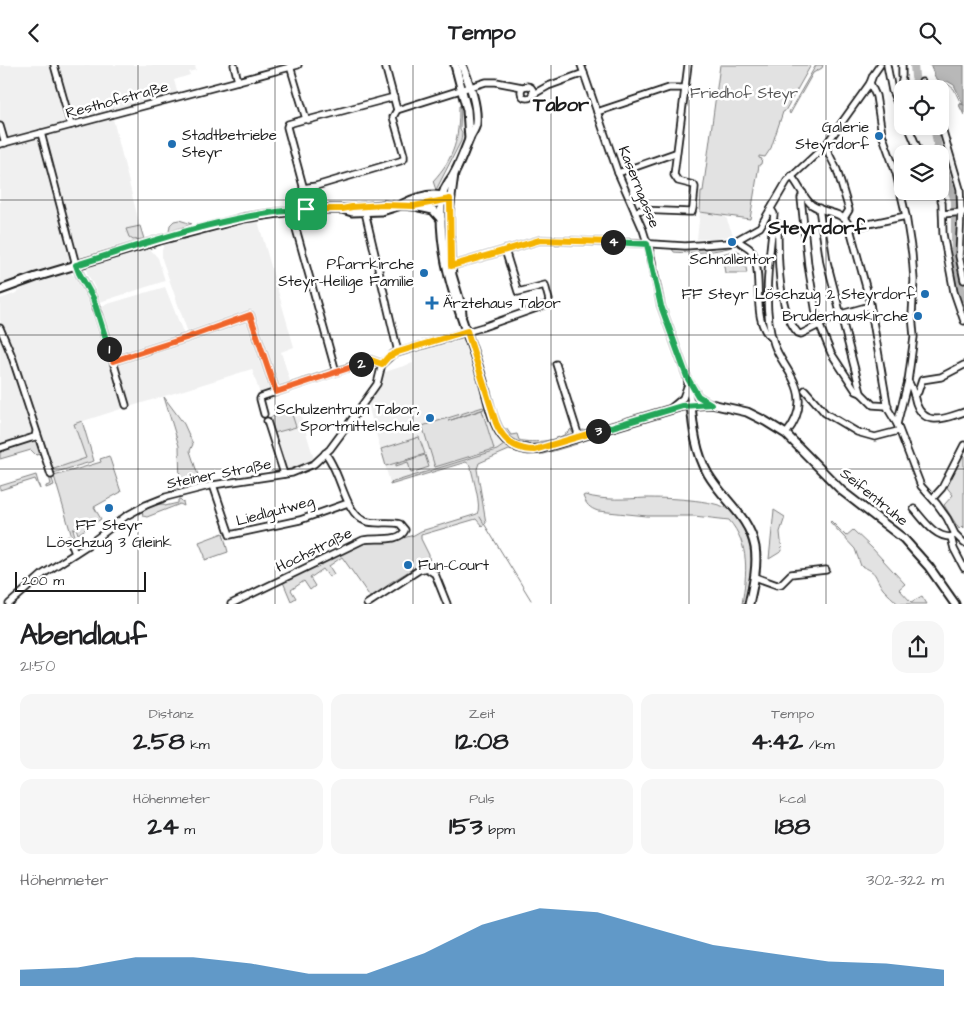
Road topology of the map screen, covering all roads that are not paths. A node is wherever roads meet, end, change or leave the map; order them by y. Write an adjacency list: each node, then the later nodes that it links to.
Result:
1 (54, 65): 27 (street)
2 (234, 65): 15 (street)
3 (298, 65): 12 (street, Resthofstraße)
4 (385, 65): 23 (street)
5 (455, 65): 19 (main road)
6 (462, 65): 17 (main road)
7 (581, 65): 13 (street, Kaserngasse)
8 (688, 65): 18 (street)
9 (880, 65): 16 (street)
10 (887, 65): 22 (street)
11 (902, 65): 14 (street)
12 (290, 66): 15 (street, Resthofstraße); 26 (street)
13 (584, 73): 21 (street); 25 (street, Kaserngasse)
14 (902, 80)
15 (238, 81): 27 (street, Resthofstraße)
16 (870, 83): 33 (street); 57 (street)
17 (470, 87): 19 (street); 20 (street); 31 (main road)
18 (685, 87): 25 (street); 34 (street)
19 (462, 89): 24 (street); 31 (main road)
20 (522, 91): 21 (street); 21 (street)
21 (532, 91)
22 (894, 95)
23 (394, 97): 24 (street); 26 (street)
24 (396, 110): 40 (street)
25 (597, 112): 36 (street, Kaserngasse)
26 (306, 119): 40 (street)
27 (71, 125): 29 (street, Resthofstraße)
28 (0, 126): 32 (street)
29 (41, 133): 32 (street, Resthofstraße); 65 (street)
30 (944, 135): 39 (street)
31 (469, 139): 37 (main road)
32 (2, 143)
33 (825, 146): 38 (street); 58 (street)
34 (675, 153): 36 (street); 54 (street)
35 (964, 172): 39 (street)
36 (618, 173): 54 (street, Kaserngasse)
37 (454, 174): 42 (main road); 43 (main road)
38 (791, 176): 41 (street); 51 (street)
39 (957, 178): 55 (street)
40 (304, 188): 49 (street)
41 (803, 193): 48 (street); 73 (street)
42 (442, 198): 43 (main road); 45 (main road); 47 (main road); 59 (main road)
43 (450, 199): 66 (main road)
44 (941, 200): 56 (street)
45 (401, 205): 46 (main road); 47 (main road)
46 (393, 206): 50 (main road); 53 (main road)
47 (414, 206): 59 (main road)
48 (819, 208): 58 (street); 70 (street)
49 (306, 209): 50 (main road); 52 (main road)
50 (342, 209): 53 (main road)
51 (771, 209): 62 (street); 76 (street)
52 (291, 211): 65 (main road); 82 (street)
53 (365, 212): 77 (street)
54 (635, 212): 63 (street, Kaserngasse)
55 (961, 212): 56 (street); 67 (street)
56 (943, 214): 71 (street)
57 (906, 215): 61 (street); 84 (street)
58 (844, 218): 61 (street)
59 (441, 220): 72 (main road)
60 (778, 224): 73 (street)
61 (850, 227): 69 (street)
62 (734, 241): 63 (street); 76 (street)
63 (647, 244): 64 (street); 83 (street, Kaserngasse)
64 (505, 250): 66 (street); 75 (street)
65 (76, 265): 68 (main road); 78 (street)
66 (451, 266): 72 (main road)
67 (964, 280)
68 (0, 290)
69 (870, 306): 70 (street); 92 (street)
70 (841, 314): 73 (street); 87 (street)
71 (964, 318)
72 (463, 319): 75 (main road, Seifentruhe)
73 (820, 326): 87 (street)
74 (0, 328): 98 (street)
75 (467, 331): 77 (street); 100 (main road, Seifentruhe)
76 (772, 338): 99 (street)
77 (398, 352): 79 (street)
78 (113, 361): 86 (street); 91 (street)
79 (382, 364): 82 (street); 103 (street, Steiner Straße)
80 (556, 364): 100 (street)
81 (961, 366): 88 (street)
82 (336, 372): 86 (street)
83 (687, 377): 89 (street, Kaserngasse); 90 (street, Kaserngasse); 93 (street)
84 (908, 381): 88 (street); 97 (street)
85 (805, 390): 97 (street)
86 (276, 392): 95 (street)
87 (861, 393): 92 (street)
88 (914, 395): 94 (street)
89 (691, 404): 90 (main road, Seifentruhe); 93 (main road, Seifentruhe); 116 (main road)
90 (711, 404): 99 (main road, Seifentruhe)
91 (126, 405)
92 (888, 407): 97 (street)
93 (671, 409): 100 (main road, Seifentruhe)
94 (964, 412)
95 (264, 414)
96 (267, 421): 104 (street)
97 (897, 427): 107 (street)
98 (36, 433): 102 (street); 105 (street)
99 (786, 435): 122 (main road, Seifentruhe)
100 (578, 437)
101 (964, 445): 107 (street)
102 (0, 447)
103 (326, 453): 104 (street, Steiner Straße); 108 (street, Hochstraße)
104 (284, 474): 106 (street, Steiner Straße)
105 (51, 475)
106 (213, 485): 108 (street, Liedlgutweg); 113 (street, Steiner Straße)
107 (933, 498): 110 (street)
108 (348, 503): 118 (street, Hochstraße)
109 (914, 509): 110 (street)
110 (953, 535): 112 (street); 114 (street)
111 (70, 540): 113 (street)
112 (964, 543)
113 (76, 553): 117 (street, Steiner Straße)
114 (964, 568)
115 (826, 570): 116 (street)
116 (755, 577): 121 (main road)
117 (8, 604)
118 (231, 604)
119 (367, 604): 120 (street)
120 (447, 604)
121 (749, 604)
122 (955, 604)

